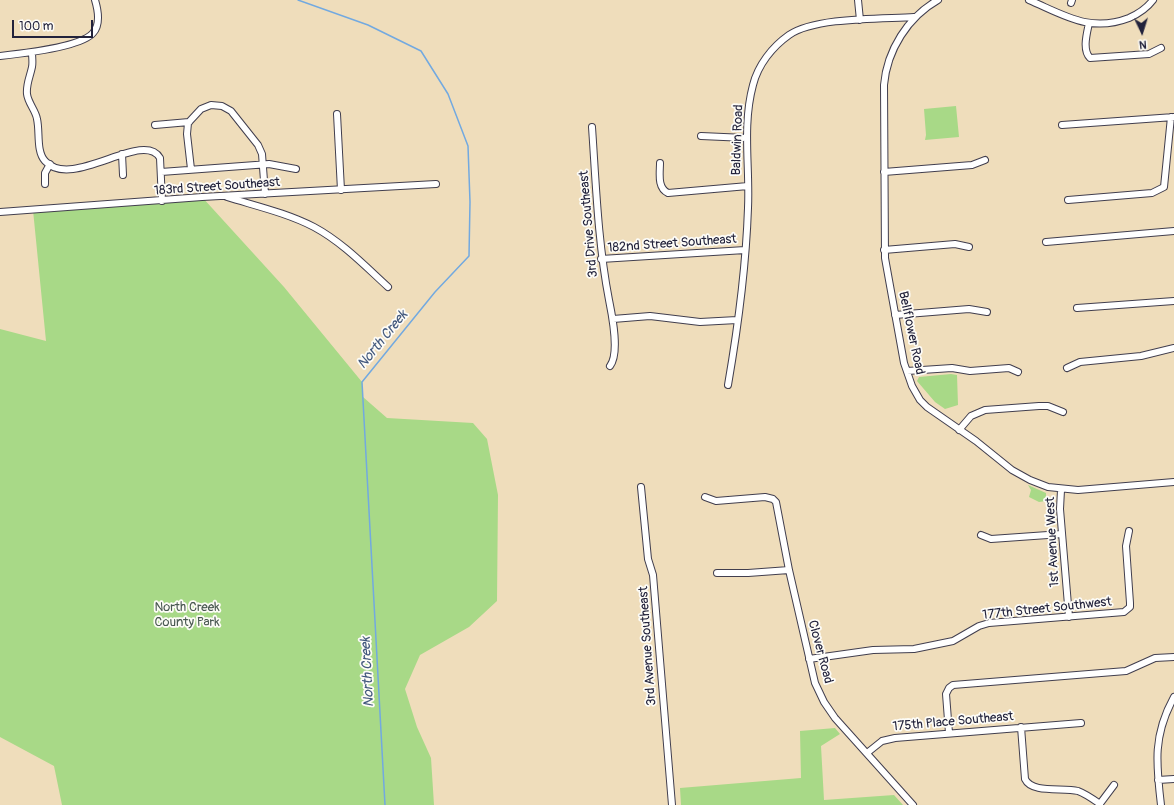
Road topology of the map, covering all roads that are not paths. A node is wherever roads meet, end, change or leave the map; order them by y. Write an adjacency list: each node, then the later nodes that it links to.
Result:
1 (95, 0): 10 (street)
2 (858, 0): 7 (street)
3 (938, 0): 6 (street)
4 (1029, 0): 8 (street)
5 (1153, 0): 8 (street)
6 (914, 17): 7 (street, Baldwin Road); 28 (street, Bellflower Road)
7 (860, 20): 19 (street, Baldwin Road)
8 (1089, 23): 9 (street)
9 (1161, 48)
10 (32, 52): 11 (street); 24 (street)
11 (0, 56)
12 (337, 114): 33 (street)
13 (1173, 117): 16 (street); 36 (street)
14 (189, 122): 15 (street); 23 (street); 25 (street)
15 (155, 125)
16 (1062, 125)
17 (592, 127): 44 (street, 3rd Drive Southeast)
18 (701, 136): 19 (street)
19 (746, 138): 32 (street, Baldwin Road)
20 (122, 154): 24 (street); 27 (street); 29 (street)
21 (985, 160): 28 (street)
22 (660, 163): 32 (street)
23 (263, 164): 25 (street); 26 (street); 34 (street)
24 (52, 166): 30 (street)
25 (191, 169): 27 (street)
26 (296, 169)
27 (161, 172): 37 (street)
28 (884, 172): 43 (street, Bellflower Road)
29 (123, 175)
30 (45, 184)
31 (436, 184): 33 (street, 183rd Street Southeast)
32 (748, 186): 42 (street, Baldwin Road)
33 (341, 190): 34 (street, 183rd Street Southeast)
34 (266, 194): 35 (street, 183rd Street Southeast)
35 (223, 196): 37 (street, 183rd Street Southeast); 45 (street)
36 (1068, 200)
37 (162, 201): 38 (street, 183rd Street Southeast)
38 (0, 212)
39 (1174, 231): 40 (street)
40 (1046, 242)
41 (969, 247): 43 (street)
42 (745, 250): 44 (street, 182nd Street Southeast); 51 (street, Baldwin Road)
43 (884, 250): 49 (street, Bellflower Road)
44 (601, 259): 50 (street, 3rd Drive Southeast)
45 (388, 287)
46 (1174, 301): 47 (street)
47 (1077, 308)
48 (987, 312): 49 (street)
49 (895, 315): 55 (street, Bellflower Road)
50 (613, 319): 51 (street); 53 (street, 3rd Drive Southeast)
51 (738, 320): 57 (street, Baldwin Road)
52 (1174, 348): 54 (street)
53 (610, 366)
54 (1067, 368)
55 (906, 371): 56 (street); 59 (street, Bellflower Road)
56 (1018, 372)
57 (728, 385)
58 (1063, 412): 59 (street)
59 (959, 430): 62 (street, Bellflower Road)
60 (1174, 482): 62 (street, Bellflower Road)
61 (641, 487): 81 (street, 3rd Avenue Southeast)
62 (1061, 490): 65 (street, 1st Avenue West)
63 (705, 497): 67 (street, Clover Road)
64 (1129, 531): 69 (street, 177th Street Southwest)
65 (1062, 534): 66 (street); 69 (street, 1st Avenue West)
66 (981, 535)
67 (789, 570): 68 (street); 71 (street, Clover Road)
68 (717, 573)
69 (1069, 617): 71 (street, 177th Street Southwest)
70 (1174, 657): 75 (street)
71 (809, 659): 76 (street, Clover Road)
72 (1174, 696): 78 (street)
73 (1081, 723): 74 (street, 175th Place Southeast)
74 (1021, 727): 75 (street, 175th Place Southeast); 80 (street)
75 (949, 733): 76 (street, 175th Place Southeast)
76 (867, 753): 82 (street, Clover Road)
77 (1174, 779): 78 (street)
78 (1158, 780): 83 (street)
79 (1114, 785): 80 (street)
80 (1099, 804)
81 (672, 805)
82 (913, 805)
83 (1161, 805)

